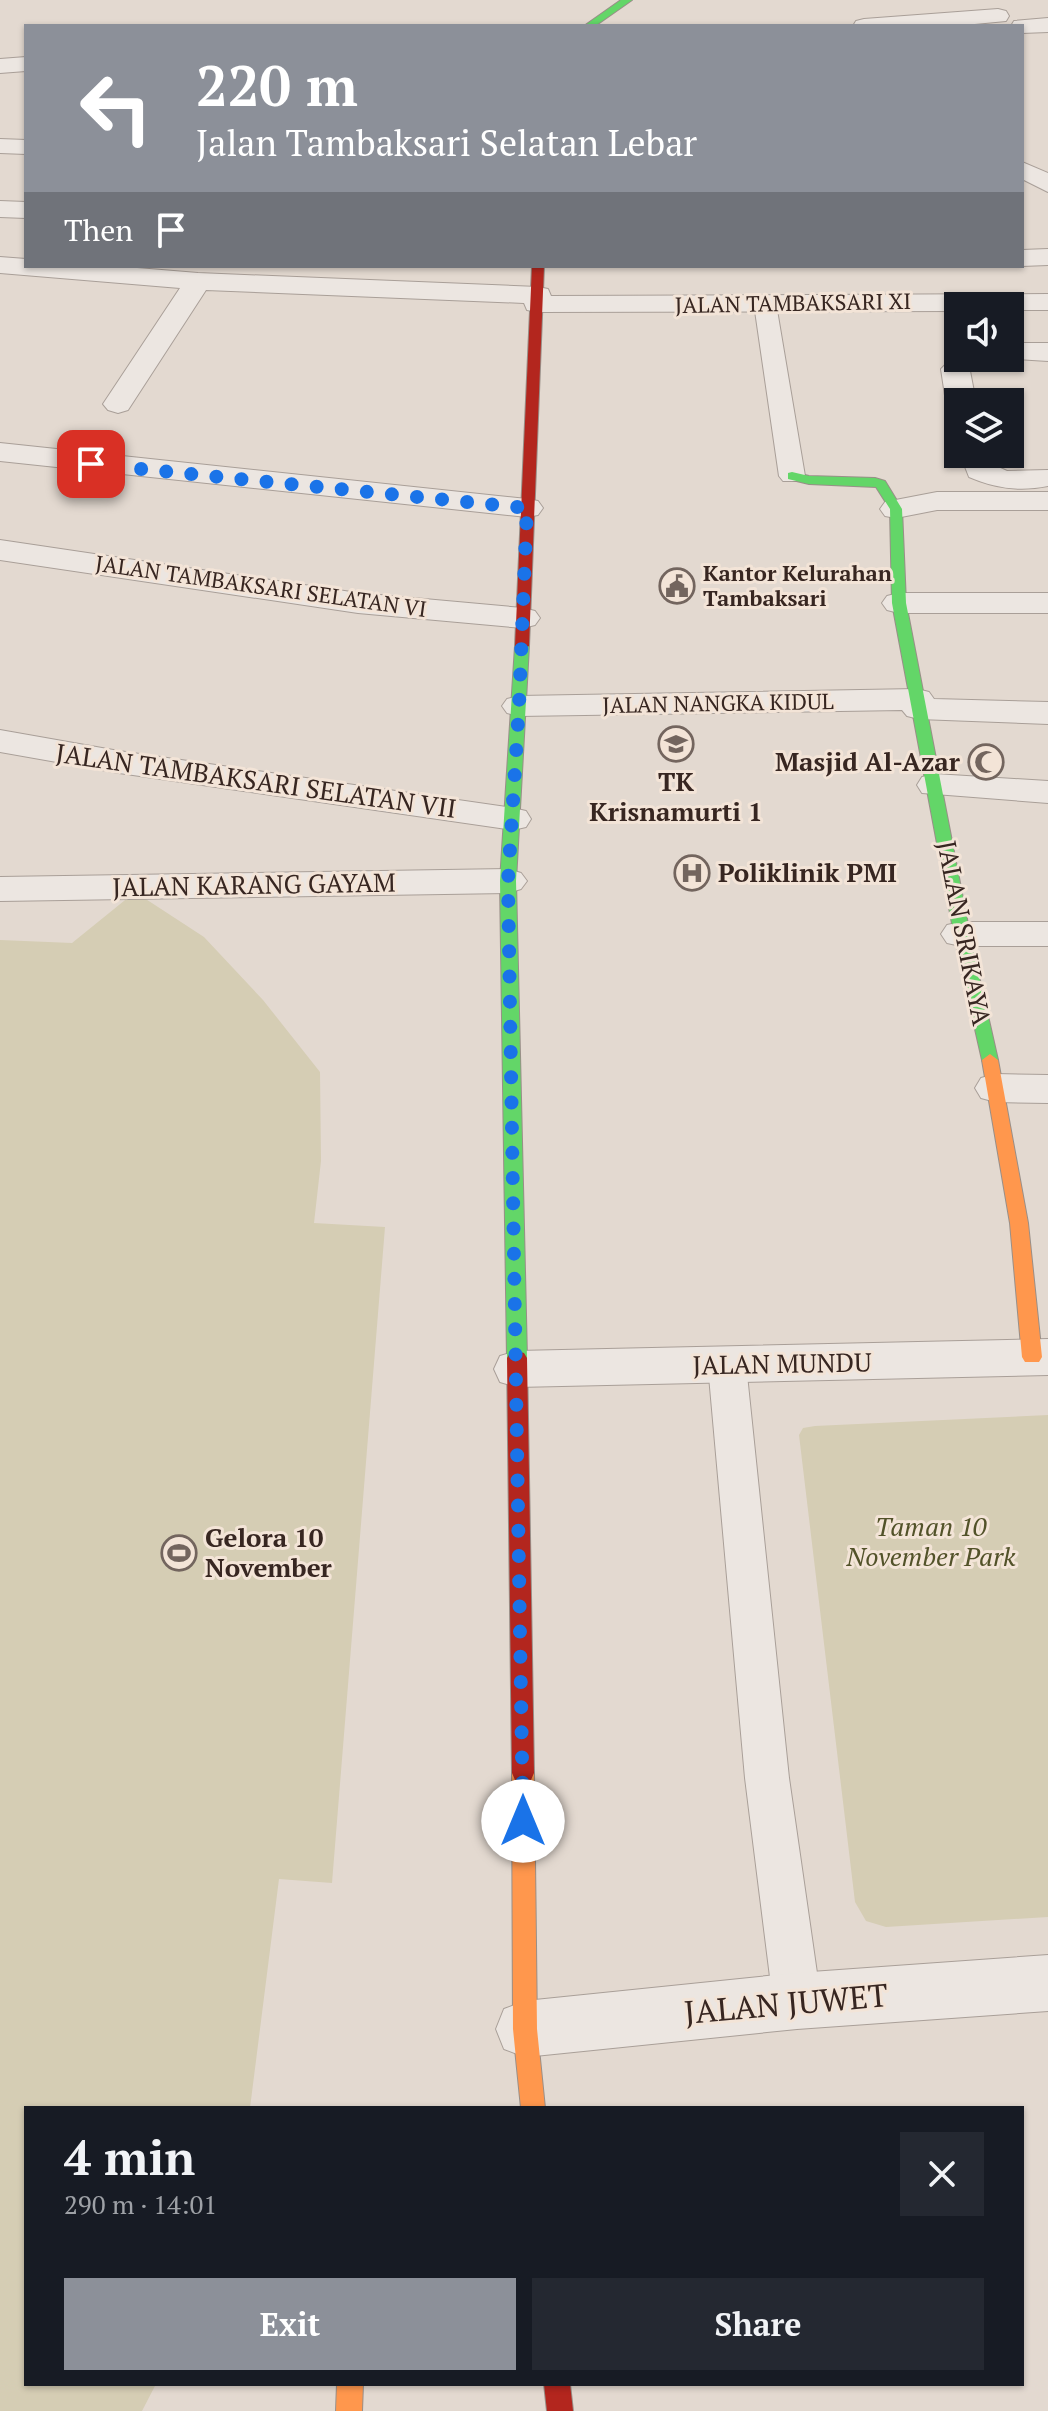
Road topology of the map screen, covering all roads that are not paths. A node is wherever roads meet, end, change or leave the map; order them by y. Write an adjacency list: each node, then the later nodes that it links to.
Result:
1 (627, 0): 3 (main road)
2 (997, 14): 4 (street)
3 (592, 24)
4 (886, 24)
5 (1048, 25): 6 (street)
6 (1024, 26)
7 (24, 64): 8 (street)
8 (0, 66)
9 (0, 146): 10 (street)
10 (24, 147)
11 (1024, 170): 12 (street)
12 (1048, 184)
13 (0, 209): 14 (street)
14 (24, 210)
15 (1048, 257): 16 (street)
16 (1024, 258)
17 (0, 265): 18 (street, JALAN TAMBAKSARI XI)
18 (24, 267)
19 (37, 268): 22 (street, JALAN TAMBAKSARI XI)
20 (538, 268): 23 (main road)
21 (858, 274): 24 (street)
22 (198, 281): 23 (street, JALAN TAMBAKSARI XI); 31 (street)
23 (538, 299): 27 (street, JALAN TAMBAKSARI XI); 37 (main road)
24 (841, 302): 27 (street, JALAN TAMBAKSARI XI); 28 (street, JALAN TAMBAKSARI XI)
25 (1048, 302): 26 (street, JALAN TAMBAKSARI XI)
26 (1024, 303)
27 (765, 304): 34 (lane)
28 (944, 304)
29 (1024, 352): 30 (street)
30 (1048, 352)
31 (118, 404)
32 (0, 452): 37 (street)
33 (979, 468): 35 (street)
34 (792, 476): 38 (main road)
35 (1048, 478)
36 (1048, 501): 38 (street)
37 (527, 508): 42 (main road)
38 (896, 509): 40 (main road, JALAN SRIKAYA)
39 (0, 550): 42 (street, JALAN TAMBAKSARI SELATAN VI)
40 (899, 603): 41 (street); 43 (main road, JALAN SRIKAYA)
41 (1048, 603)
42 (523, 618): 44 (main road)
43 (918, 704): 44 (street, JALAN NANGKA KIDUL); 45 (street, JALAN NANGKA KIDUL); 47 (main road, JALAN SRIKAYA)
44 (519, 706): 49 (main road)
45 (1048, 713)
46 (0, 741): 49 (street, JALAN TAMBAKSARI SELATAN VII)
47 (935, 785): 48 (street); 52 (main road, JALAN SRIKAYA)
48 (1048, 792)
49 (513, 819): 50 (main road)
50 (508, 881): 51 (street, JALAN KARANG GAYAM); 58 (main road)
51 (0, 889)
52 (961, 934): 53 (street); 54 (main road, JALAN SRIKAYA)
53 (1048, 934)
54 (996, 1088): 55 (street); 56 (main road, JALAN SRIKAYA)
55 (1048, 1089)
56 (1040, 1357): 57 (street, JALAN MUNDU)
57 (727, 1365): 58 (street, JALAN MUNDU); 60 (lane)
58 (517, 1369): 61 (main road)
59 (1048, 1983): 60 (street, JALAN JUWET)
60 (797, 2001): 61 (street, JALAN JUWET)
61 (525, 2029): 62 (main road)
62 (532, 2100)
63 (350, 2386): 65 (main road)
64 (557, 2386): 66 (main road)
65 (349, 2411)
66 (560, 2411)

